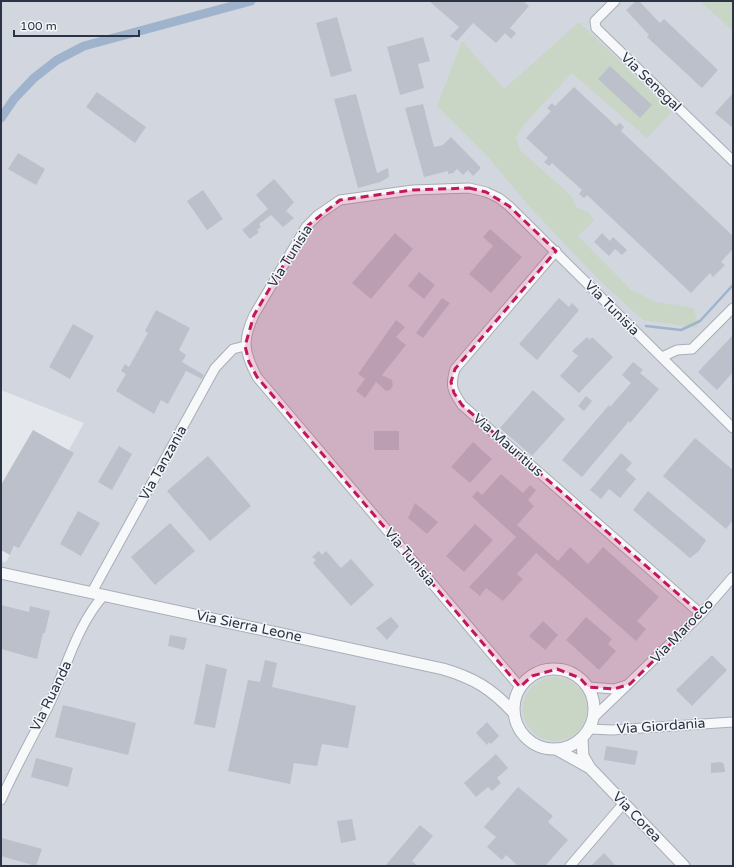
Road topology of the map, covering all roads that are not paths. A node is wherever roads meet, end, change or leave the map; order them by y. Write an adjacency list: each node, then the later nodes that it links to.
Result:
1 (615, 1): 2 (street, Via Senegal)
2 (733, 161)
3 (556, 251): 5 (street, Via Tunisia); 6 (street, Via Tunisia); 12 (street, Via Mauritius)
4 (733, 308): 6 (street)
5 (245, 346): 10 (street, Via Tanzania); 15 (street, Via Tunisia)
6 (662, 357): 7 (street, Via Tunisia)
7 (733, 428)
8 (1, 573): 10 (street, Via Sierra Leone)
9 (733, 577): 12 (street, Via Marocco)
10 (92, 592): 11 (street, Via Sierra Leone)
11 (104, 595): 16 (street, Via Sierra Leone); 24 (street, Via Ruanda)
12 (701, 614): 13 (street, Via Marocco)
13 (630, 684): 14 (street); 18 (street, Via Marocco)
14 (588, 687): 15 (street); 18 (street)
15 (519, 690): 16 (street, Via Sierra Leone); 17 (street)
16 (492, 691): 17 (street, Via Sierra Leone)
17 (514, 714): 22 (street)
18 (594, 717): 20 (street)
19 (733, 722): 20 (street, Via Giordania)
20 (590, 729): 21 (street)
21 (582, 739): 22 (street); 23 (street)
22 (556, 749): 23 (street)
23 (590, 768): 25 (street, Via Corea)
24 (1, 800)
25 (624, 803): 26 (street); 27 (street, Via Corea)
26 (570, 866)
27 (684, 866)

